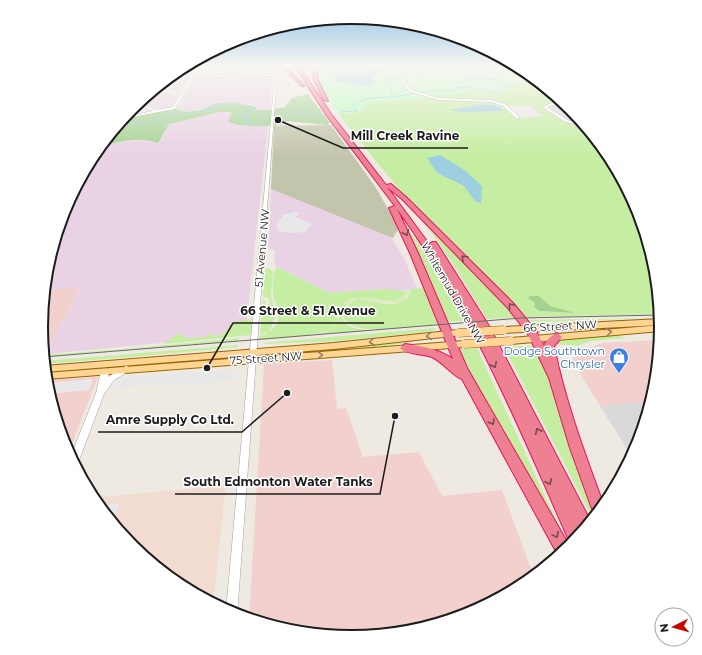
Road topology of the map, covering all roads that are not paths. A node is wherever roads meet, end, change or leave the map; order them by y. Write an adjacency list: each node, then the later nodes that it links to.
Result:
1 (316, 96): 14 (highway, Whitemud Drive NW)
2 (181, 97): 10 (street)
3 (275, 97): 25 (street, 51 Avenue NW)
4 (322, 97): 9 (highway, Whitemud Drive NW)
5 (324, 97): 9 (highway)
6 (432, 97): 12 (street)
7 (556, 104): 13 (street)
8 (144, 106): 10 (street)
9 (330, 109): 14 (highway, Whitemud Drive NW)
10 (156, 111): 11 (street)
11 (133, 116)
12 (518, 118)
13 (573, 121)
14 (386, 185): 16 (highway, one-way to 14); 19 (highway, one-way to 19); 36 (highway, Whitemud Drive NW, one-way to 14); 37 (highway, Whitemud Drive NW, one-way to 37)
15 (654, 322): 16 (main road, 66 Street NW)
16 (529, 328): 18 (main road, 66 Street NW, bridge); 21 (highway)
17 (654, 329): 20 (main road, 66 Street NW, one-way to 17)
18 (458, 333): 19 (main road, 75 Street NW)
19 (447, 334): 23 (highway); 25 (main road, 75 Street NW, one-way to 25)
20 (557, 337): 21 (main road, 66 Street NW); 31 (highway)
21 (536, 339): 22 (main road, 66 Street NW, bridge); 31 (highway)
22 (464, 344): 23 (main road, 75 Street NW)
23 (451, 345): 24 (main road, 75 Street NW); 32 (highway)
24 (405, 348): 25 (main road, 75 Street NW, one-way to 24); 32 (highway)
25 (253, 355): 26 (main road, 75 Street NW); 28 (main road, 75 Street NW); 39 (street, 51 Avenue NW)
26 (114, 364): 27 (main road, 75 Street NW); 29 (main road)
27 (50, 369)
28 (127, 369): 29 (main road, 75 Street NW); 33 (street)
29 (105, 371): 30 (main road, 75 Street NW); 33 (street)
30 (51, 375)
31 (555, 378): 35 (highway)
32 (472, 388): 38 (highway, one-way to 38)
33 (100, 393): 34 (street)
34 (76, 455)
35 (597, 505)
36 (583, 523)
37 (573, 534)
38 (562, 546)
39 (233, 607)

